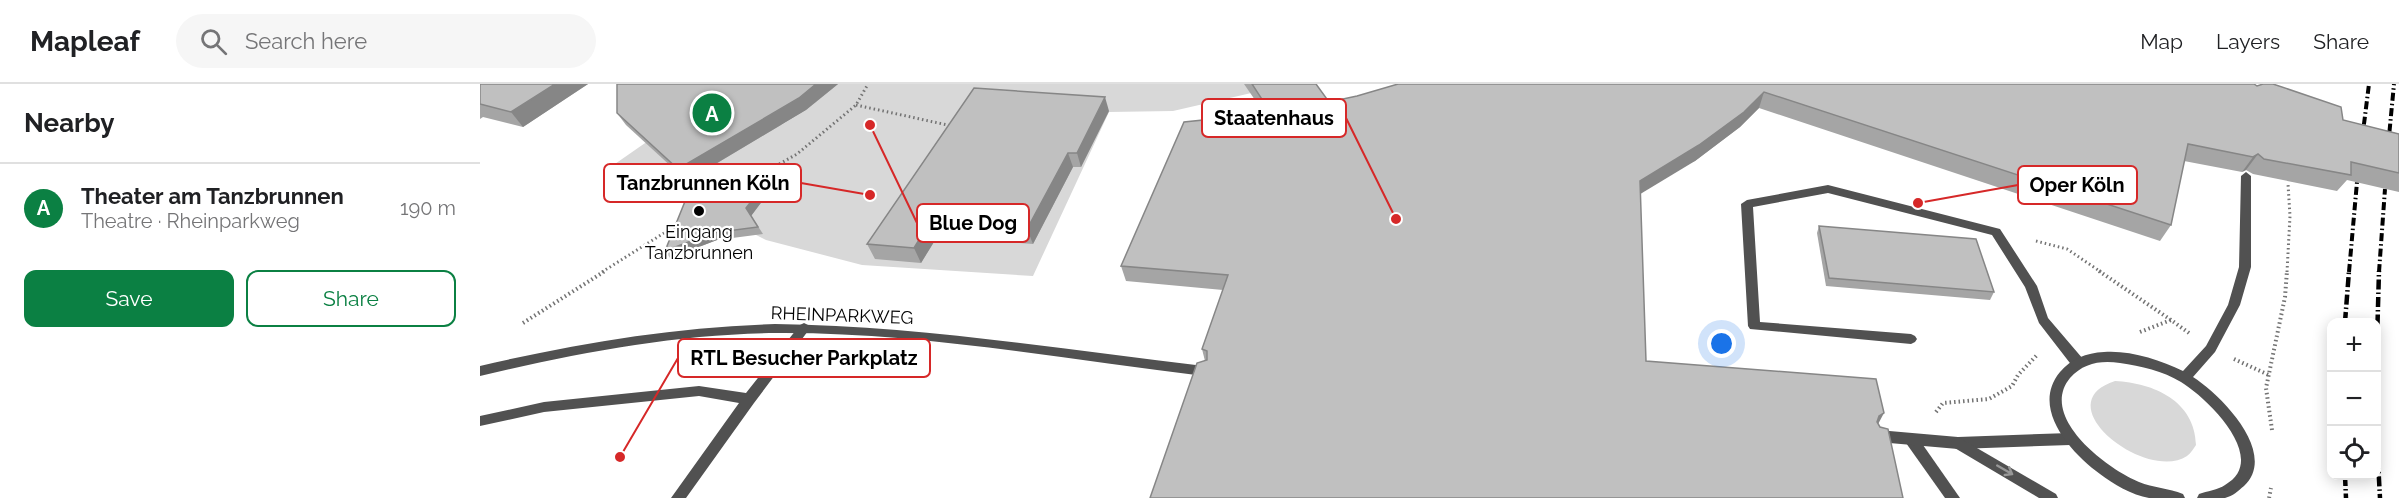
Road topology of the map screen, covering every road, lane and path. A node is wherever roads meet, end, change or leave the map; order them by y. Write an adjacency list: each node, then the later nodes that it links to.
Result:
1 (868, 84): 2 (path)
2 (856, 105): 3 (path); 6 (path)
3 (962, 128)
4 (2246, 176): 16 (street)
5 (2288, 184): 19 (path)
6 (739, 188)
7 (1996, 232): 9 (path); 12 (street); 13 (street)
8 (664, 233): 10 (path)
9 (2171, 320)
10 (523, 323)
11 (804, 328): 14 (street, RHEINPARKWEG); 15 (street, RHEINPARKWEG); 17 (street)
12 (1911, 339)
13 (2078, 363): 16 (street); 22 (street)
14 (480, 371)
15 (1204, 371)
16 (2185, 377): 29 (street)
17 (749, 399): 18 (street); 25 (street)
18 (480, 421)
19 (2272, 434)
20 (1878, 436): 21 (street)
21 (1911, 439): 23 (street); 26 (street)
22 (2070, 439): 23 (street); 28 (street)
23 (1958, 443): 27 (street, one-way to 27)
24 (2272, 485): 30 (path)
25 (678, 498)
26 (1953, 498)
27 (2051, 498)
28 (2178, 498)
29 (2204, 498)
30 (2270, 498)

